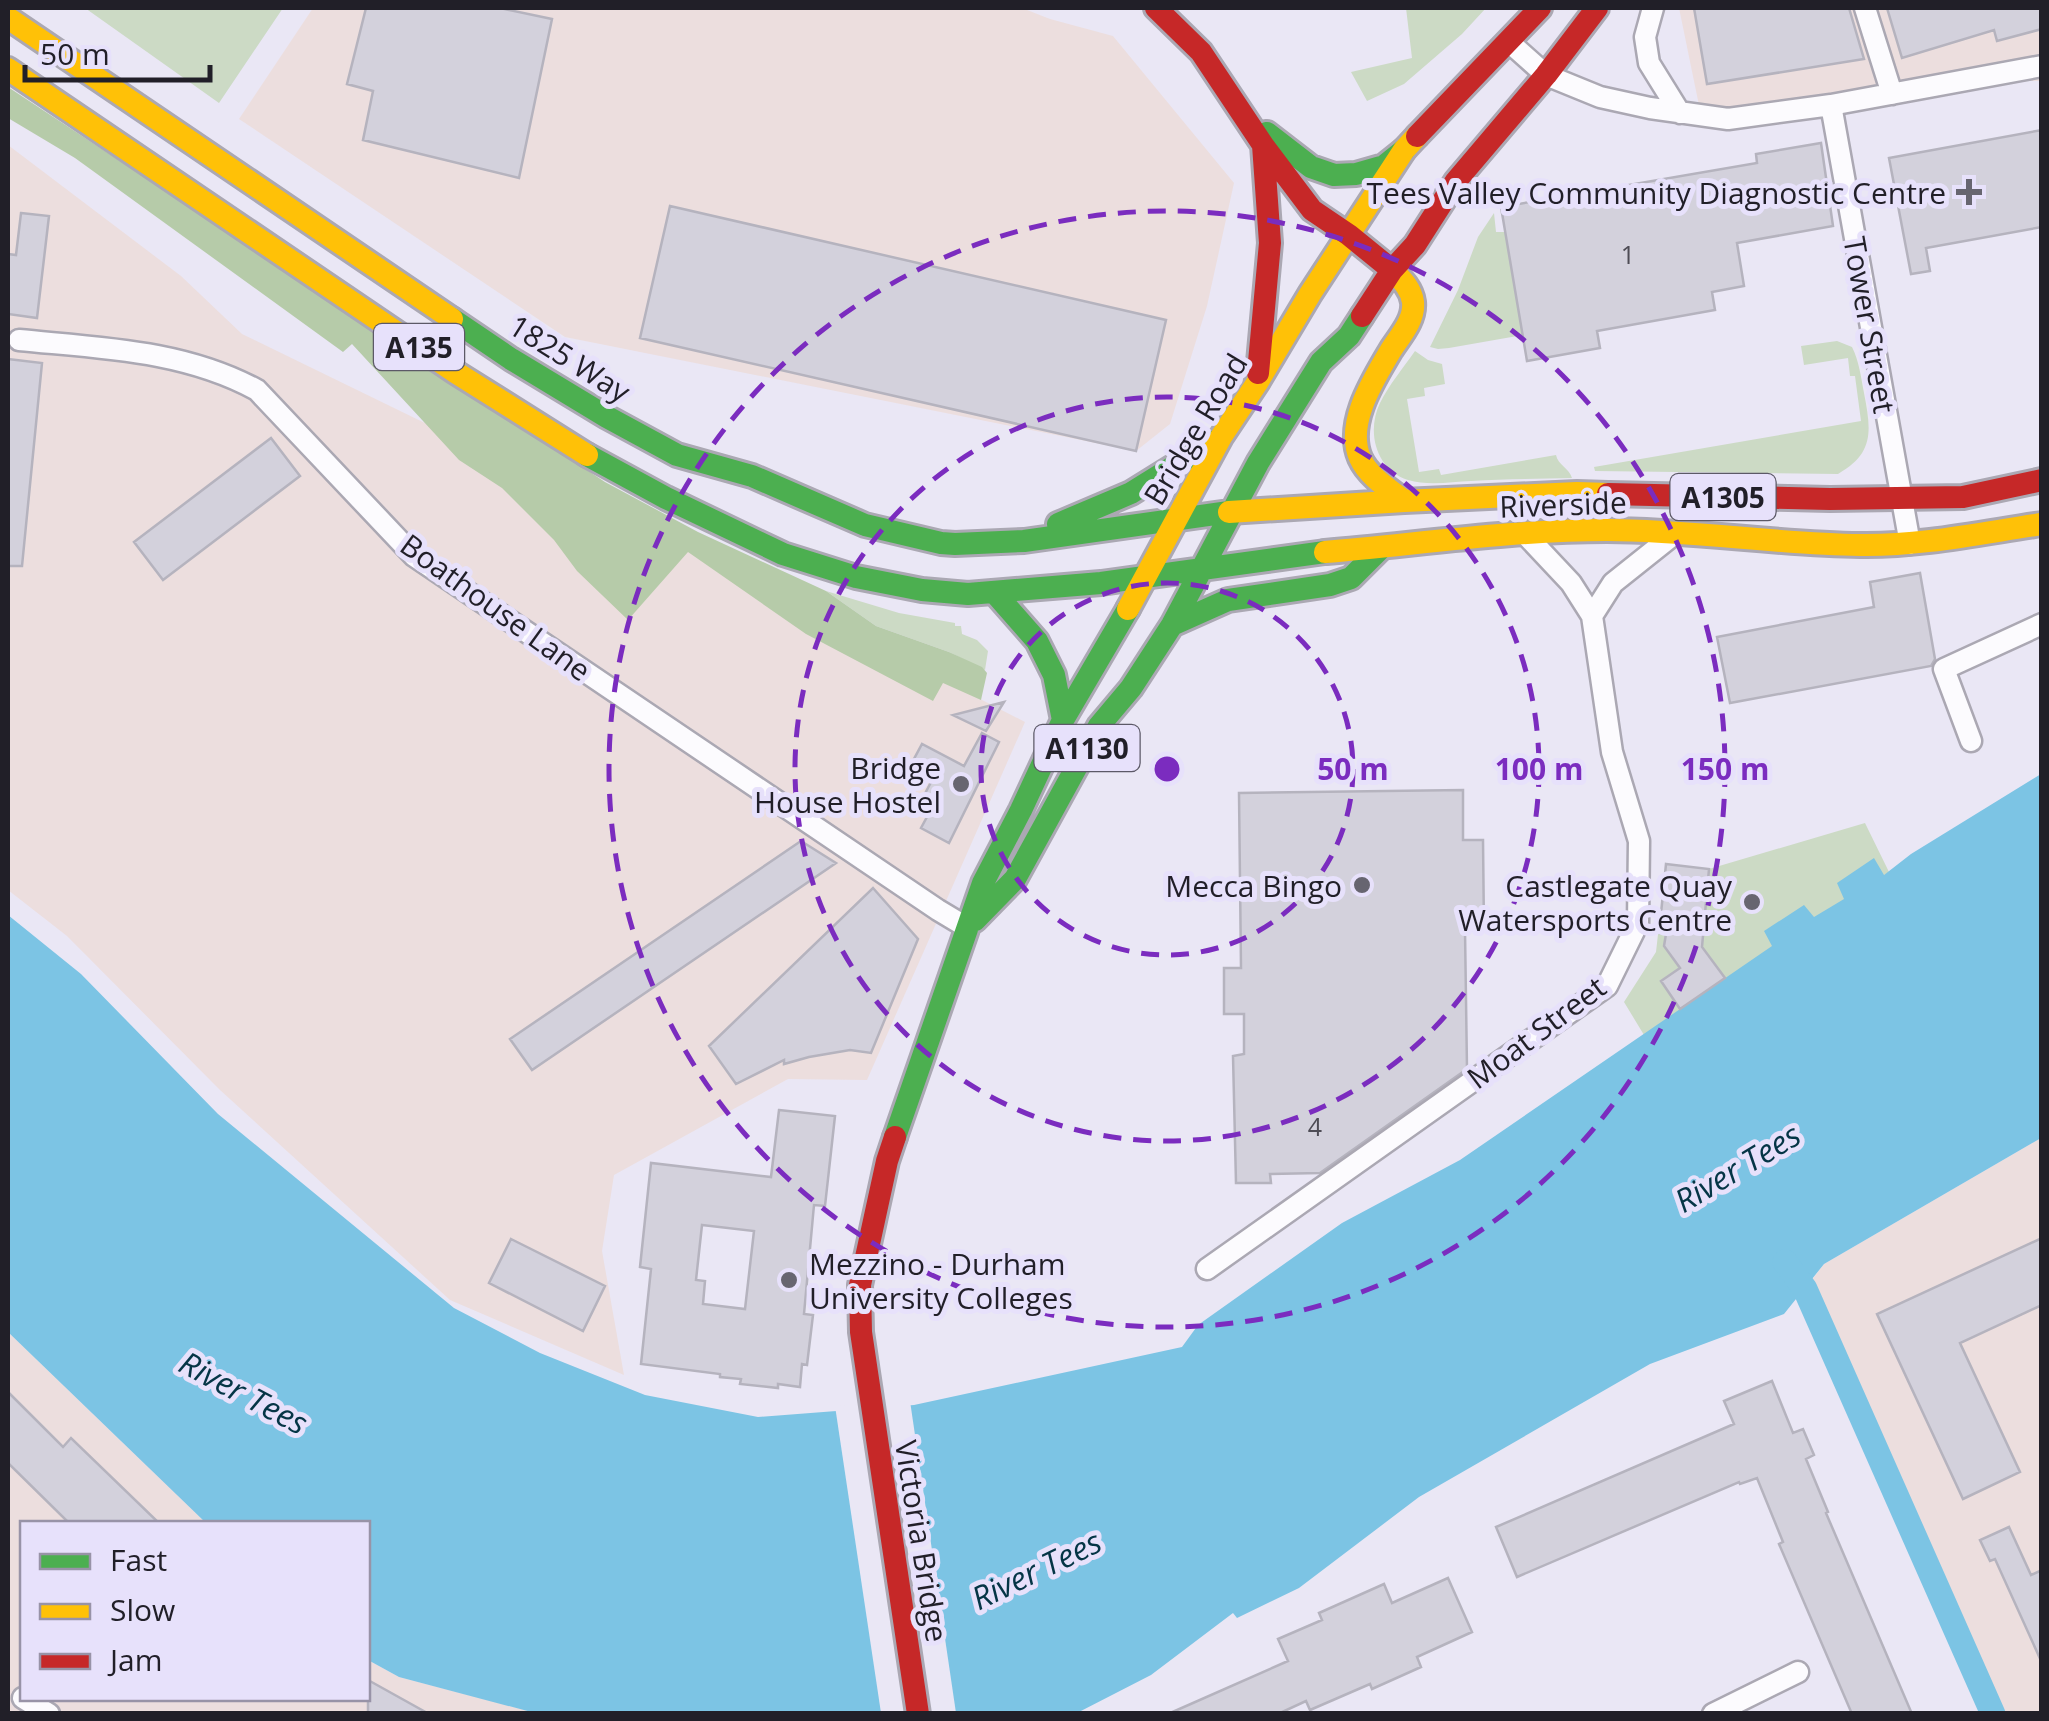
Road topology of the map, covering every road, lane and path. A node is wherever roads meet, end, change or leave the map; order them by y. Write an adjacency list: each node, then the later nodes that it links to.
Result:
1 (1156, 8): 14 (main road)
2 (1540, 8): 7 (main road, Bridge Road)
3 (1598, 8): 10 (main road, Bridge Road)
4 (1654, 8): 13 (street)
5 (1865, 8): 11 (street)
6 (8, 18): 30 (main road, 1825 Way / A135)
7 (1509, 42): 10 (street); 16 (main road, Bridge Road)
8 (2042, 66): 11 (street)
9 (8, 68): 35 (main road, A135)
10 (1546, 75): 13 (street); 18 (main road, Bridge Road)
11 (1892, 94): 12 (street)
12 (1831, 105): 13 (street); 23 (street, Tower Street)
13 (1680, 113)
14 (1246, 116): 15 (main road); 16 (main road)
15 (1262, 146): 17 (main road); 20 (main road)
16 (1404, 150): 17 (main road, Bridge Road)
17 (1350, 235): 18 (main road); 20 (main road, Bridge Road)
18 (1392, 270): 24 (main road); 25 (main road, Bridge Road / A1130)
19 (19, 340): 41 (street, Boathouse Lane)
20 (1257, 383): 21 (main road, Bridge Road)
21 (1221, 437): 26 (main road, Bridge Road); 30 (main road)
22 (2042, 480): 23 (main road, Riverside / A1305)
23 (1902, 498): 24 (main road, Riverside / A1305); 31 (street, Tower Street)
24 (1404, 501): 25 (main road, Riverside / A1305)
25 (1234, 511): 26 (main road, Riverside / A1305); 33 (main road, Bridge Road / A1130)
26 (1175, 519): 30 (main road, 1825 Way / A135); 34 (main road, Bridge Road)
27 (2042, 524): 31 (main road, Riverside / A1305)
28 (1677, 532): 29 (main road, Riverside / A1305); 31 (main road, Riverside / A1305); 36 (street)
29 (1525, 534): 32 (main road, Riverside / A1305); 36 (street, Moat Street)
30 (1024, 542)
31 (1910, 544)
32 (1381, 548): 33 (main road, Riverside / A1305); 38 (main road)
33 (1204, 567): 34 (main road, Riverside / A1305); 38 (main road, Bridge Road / A1130)
34 (1146, 576): 35 (main road, A135); 39 (main road, Bridge Road / A1130)
35 (994, 592): 39 (main road)
36 (1592, 616): 42 (street, Moat Street)
37 (2042, 624): 40 (street)
38 (1172, 625): 41 (main road, Bridge Road / A1130)
39 (1063, 720): 41 (main road, Bridge Road / A1130)
40 (1972, 741)
41 (968, 928): 43 (main road, Bridge Road / A1130)
42 (1207, 1269)
43 (867, 1376): 45 (main road, Victoria Bridge / A1130)
44 (1798, 1672): 46 (street)
45 (918, 1714)
46 (1713, 1714)

